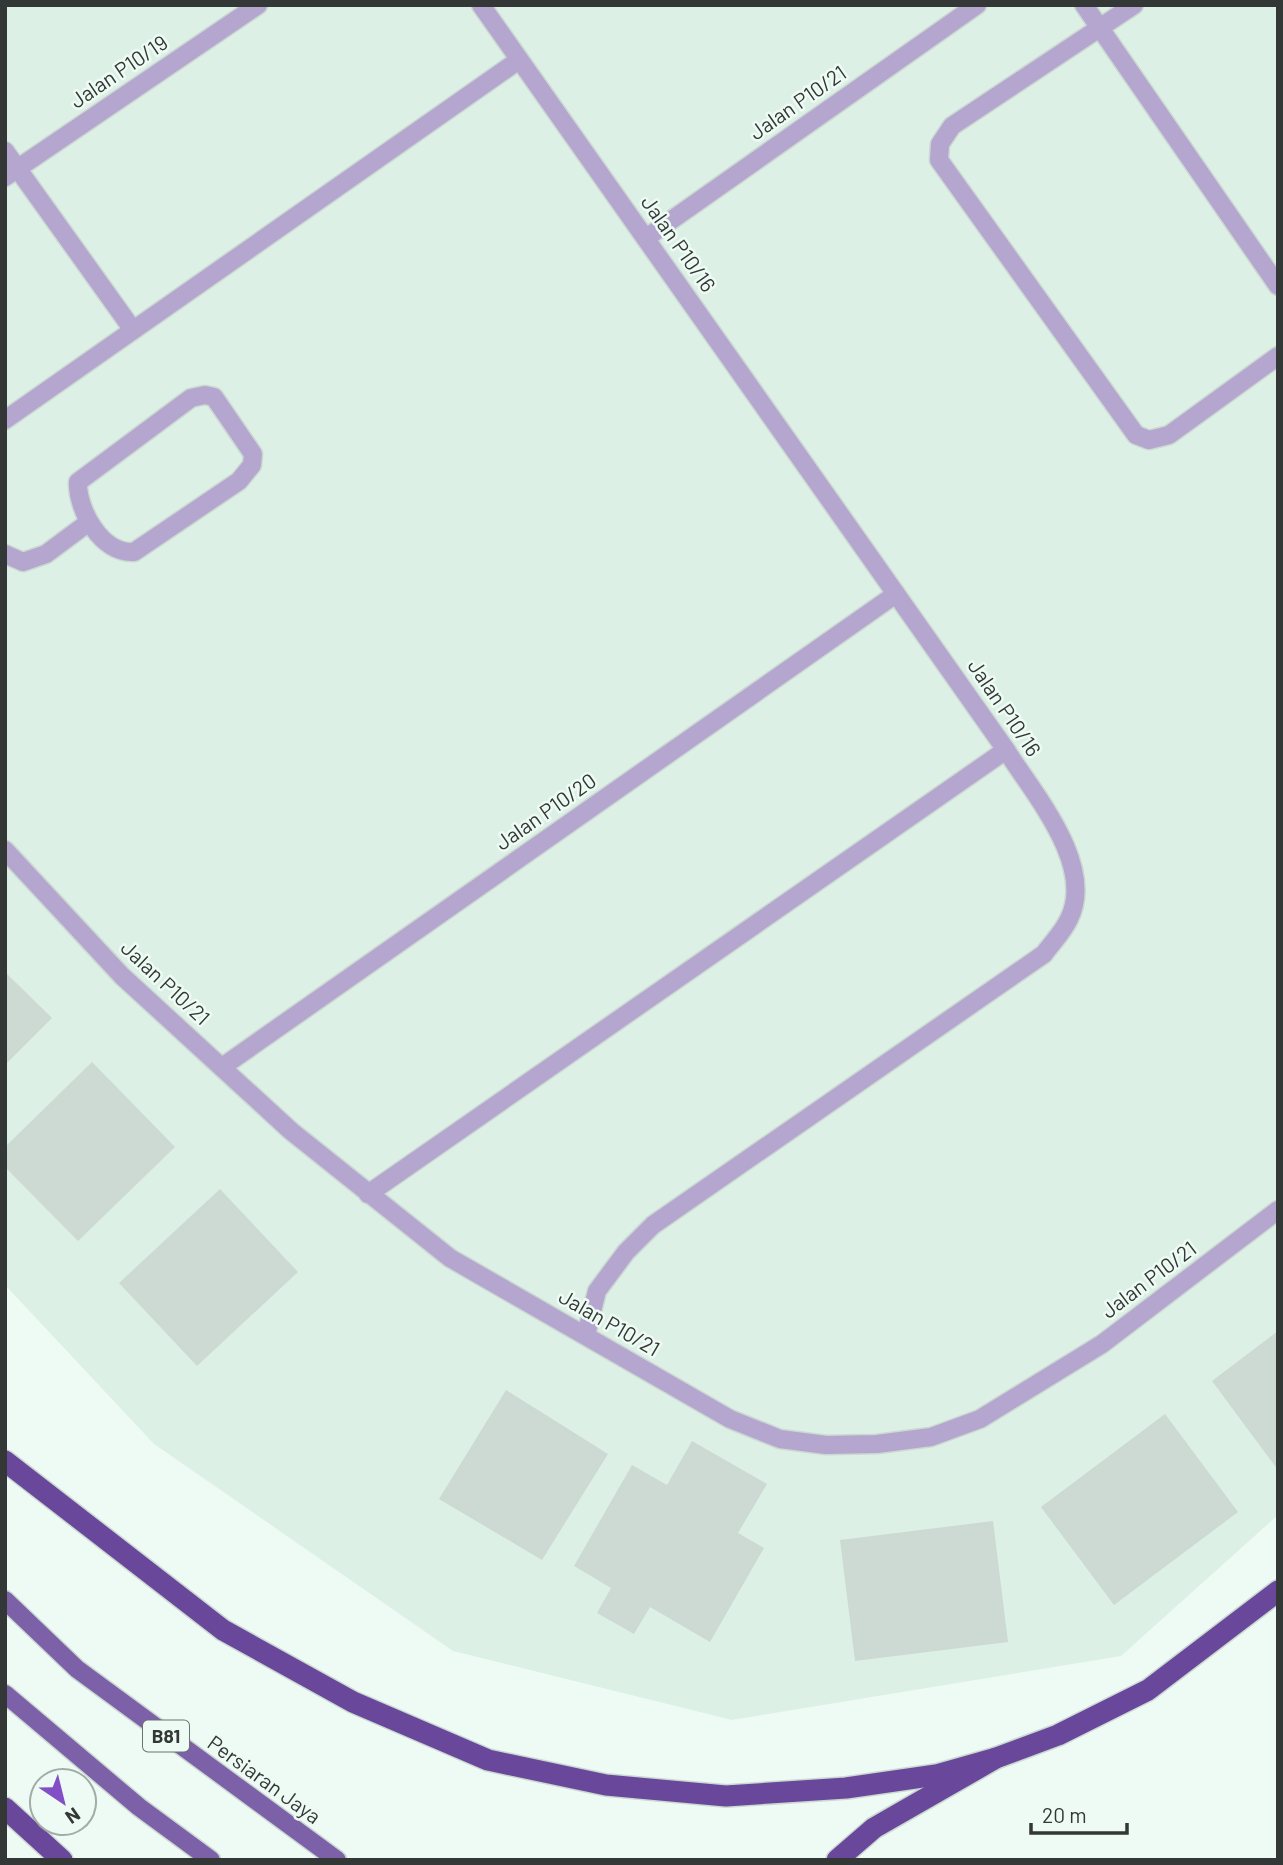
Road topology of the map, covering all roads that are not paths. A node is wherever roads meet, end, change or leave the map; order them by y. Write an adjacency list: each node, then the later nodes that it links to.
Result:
1 (258, 5): 9 (street, Jalan P10/19)
2 (481, 5): 7 (street, Jalan P10/16)
3 (977, 5): 10 (street, Jalan P10/21)
4 (1084, 5): 6 (street)
5 (1134, 5): 6 (street)
6 (1101, 29): 11 (street); 13 (street)
7 (519, 60): 10 (street, Jalan P10/16); 12 (street)
8 (5, 151): 9 (street)
9 (11, 173): 12 (street)
10 (646, 237): 17 (street, Jalan P10/16)
11 (1278, 286)
12 (132, 330): 14 (street)
13 (1278, 356)
14 (5, 420)
15 (89, 522): 15 (street); 16 (street)
16 (5, 554)
17 (897, 594): 18 (street, Jalan P10/16); 20 (street, Jalan P10/20)
18 (1006, 750): 21 (street); 23 (street, Jalan P10/16)
19 (5, 850): 20 (street, Jalan P10/21)
20 (222, 1067): 21 (street, Jalan P10/21)
21 (368, 1194): 23 (street, Jalan P10/21)
22 (1278, 1210): 23 (street, Jalan P10/21)
23 (586, 1335)
24 (5, 1461): 28 (highway)
25 (1278, 1591): 28 (highway)
26 (5, 1600): 32 (main road, Persiaran Jaya / B81)
27 (5, 1694): 31 (main road)
28 (996, 1758): 33 (highway)
29 (5, 1808): 30 (highway)
30 (62, 1860)
31 (211, 1860)
32 (337, 1860)
33 (837, 1860)

